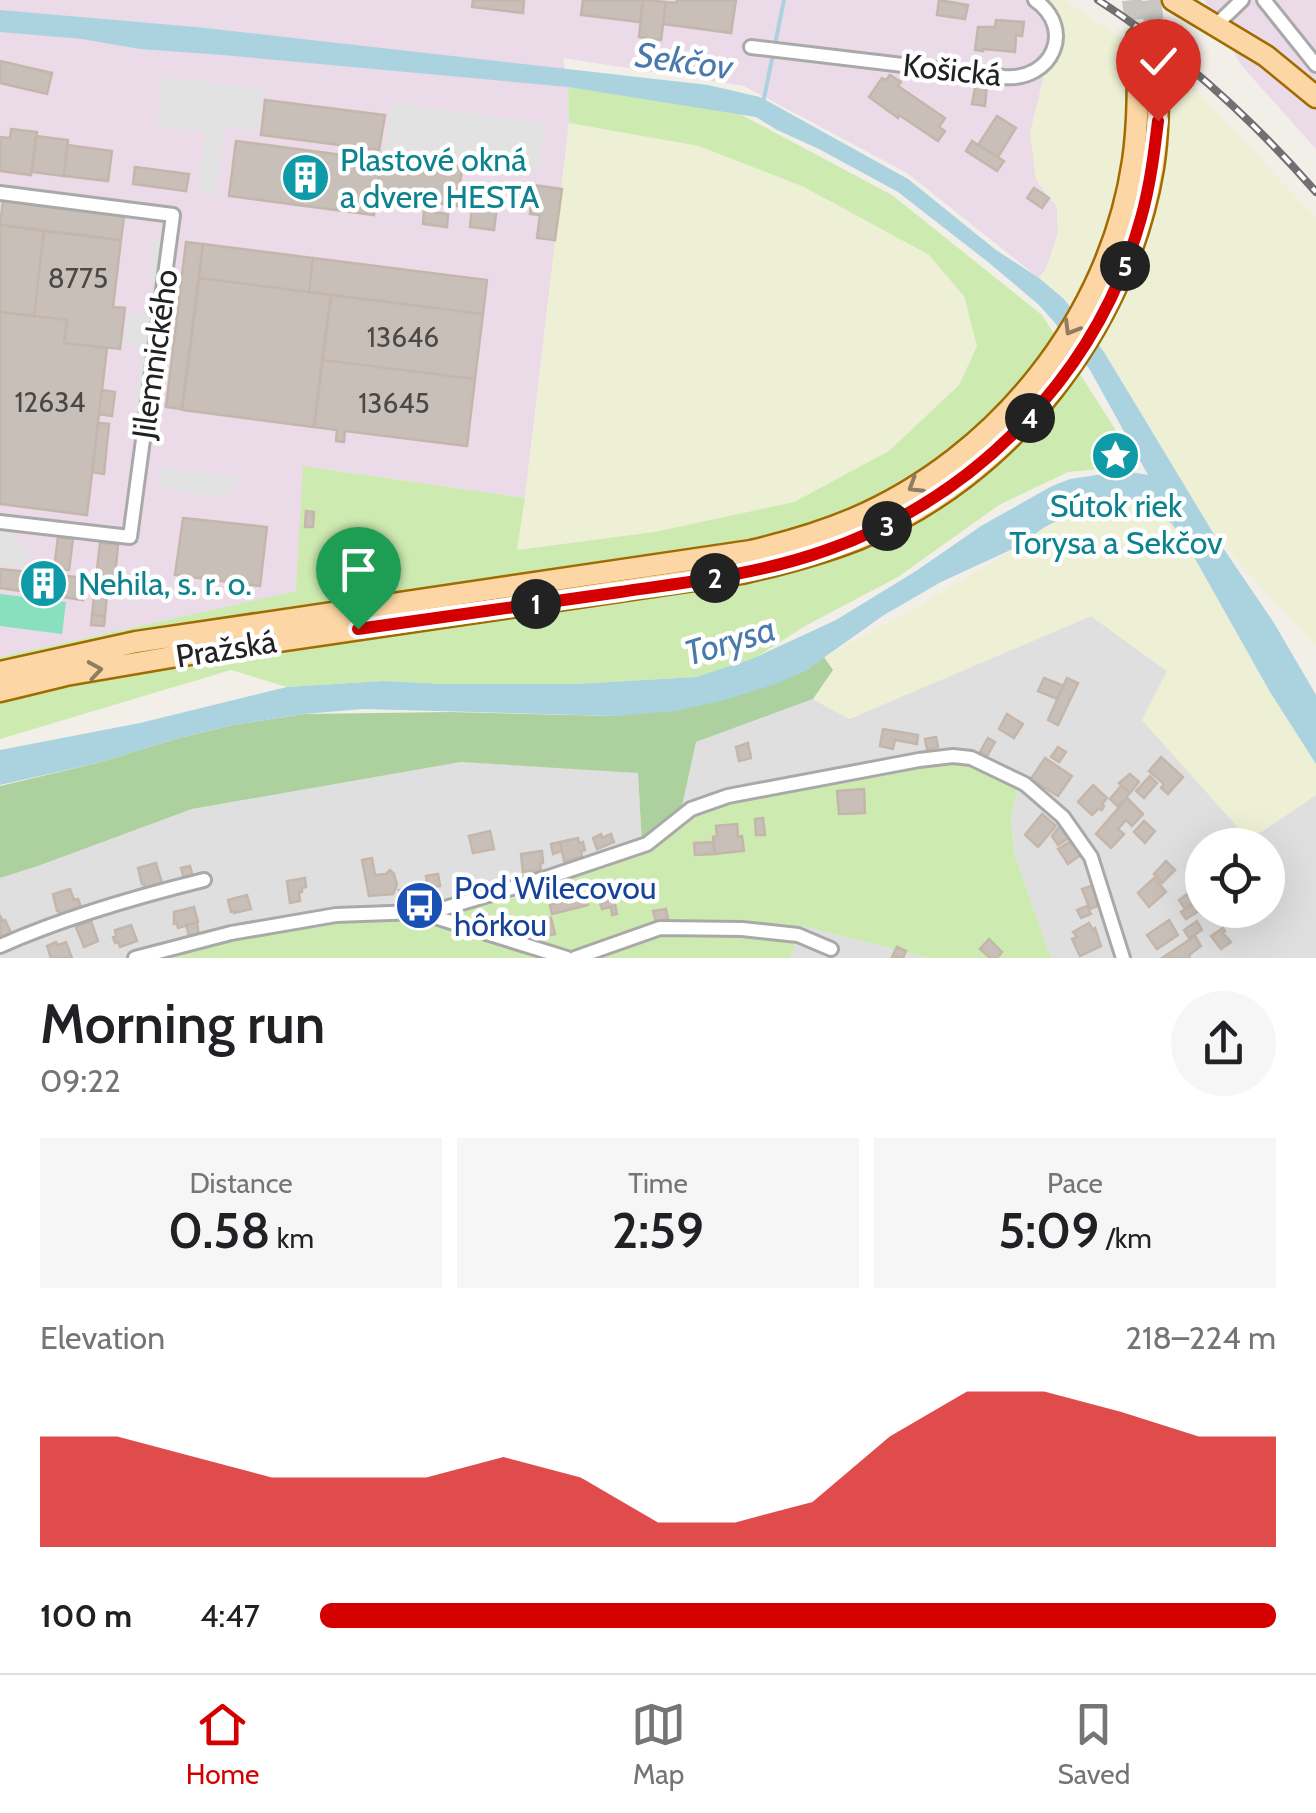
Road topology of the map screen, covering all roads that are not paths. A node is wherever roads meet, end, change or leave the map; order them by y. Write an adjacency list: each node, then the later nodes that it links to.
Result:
1 (1035, 0): 7 (street, Košická)
2 (1174, 0): 5 (main road)
3 (1242, 0): 5 (street)
4 (1264, 0): 9 (street)
5 (1216, 26): 10 (main road)
6 (1137, 38): 12 (main road, Pražská, one-way to 12)
7 (751, 46)
8 (1158, 54): 12 (main road, Pražská)
9 (1316, 65)
10 (1316, 97)
11 (0, 193): 13 (street, Jilemnického)
12 (1046, 383): 14 (main road, Pražská, one-way to 14); 15 (main road, Pražská, one-way to 12)
13 (0, 522)
14 (0, 672)
15 (0, 691)
16 (204, 880): 18 (street)
17 (417, 912): 20 (street); 21 (street); 22 (street)
18 (0, 946)
19 (830, 949): 21 (street)
20 (135, 958)
21 (571, 958)
22 (1123, 958)

